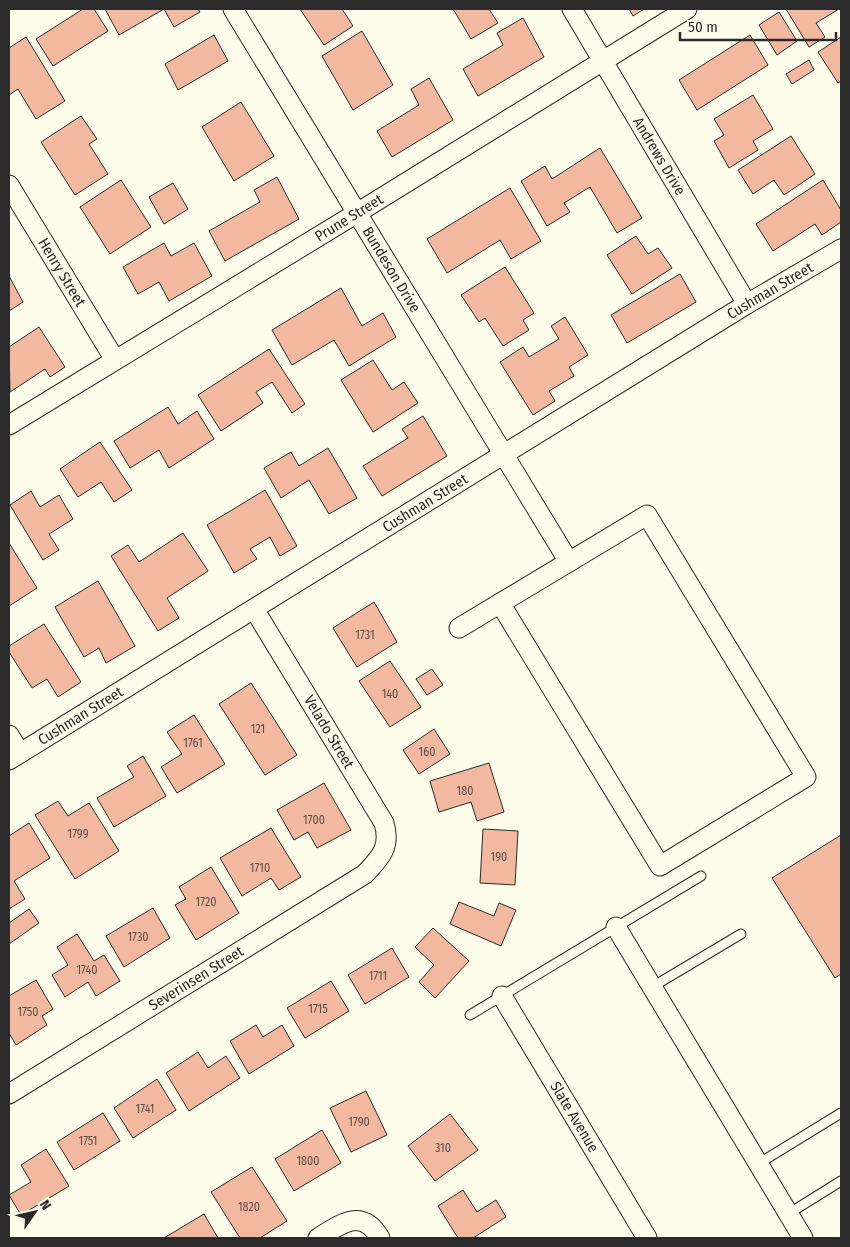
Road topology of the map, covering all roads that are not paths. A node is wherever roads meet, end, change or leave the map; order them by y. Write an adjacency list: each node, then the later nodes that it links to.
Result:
1 (232, 9): 6 (street, Bundeson Drive)
2 (572, 9): 4 (street, Andrews Drive)
3 (687, 9): 4 (street, Prune Street)
4 (603, 60): 6 (street, Prune Street); 8 (street, Andrews Drive)
5 (9, 185): 9 (street, Henry Street)
6 (356, 213): 9 (street, Prune Street); 11 (street, Bundeson Drive)
7 (841, 249): 8 (street, Cushman Street)
8 (747, 304): 11 (street, Cushman Street)
9 (115, 360): 10 (street, Prune Street)
10 (9, 425)
11 (504, 455): 12 (street, Bundeson Drive); 14 (street, Cushman Street)
12 (569, 562): 13 (street); 13 (street)
13 (500, 603): 15 (street)
14 (254, 609): 17 (street, Cushman Street); 18 (street, Velado Street)
15 (459, 628)
16 (9, 735): 17 (street)
17 (14, 756)
18 (380, 858): 25 (street, Severinsen Street)
19 (701, 876): 20 (lane)
20 (616, 927): 22 (street); 23 (lane)
21 (741, 934): 22 (lane)
22 (652, 987): 27 (street)
23 (502, 996): 24 (lane); 32 (street, Slate Avenue)
24 (470, 1016)
25 (9, 1094)
26 (841, 1113): 27 (lane)
27 (758, 1164): 29 (street)
28 (841, 1181): 29 (lane)
29 (788, 1214): 33 (street)
30 (378, 1234): 31 (street)
31 (318, 1238)
32 (647, 1238)
33 (803, 1238)

